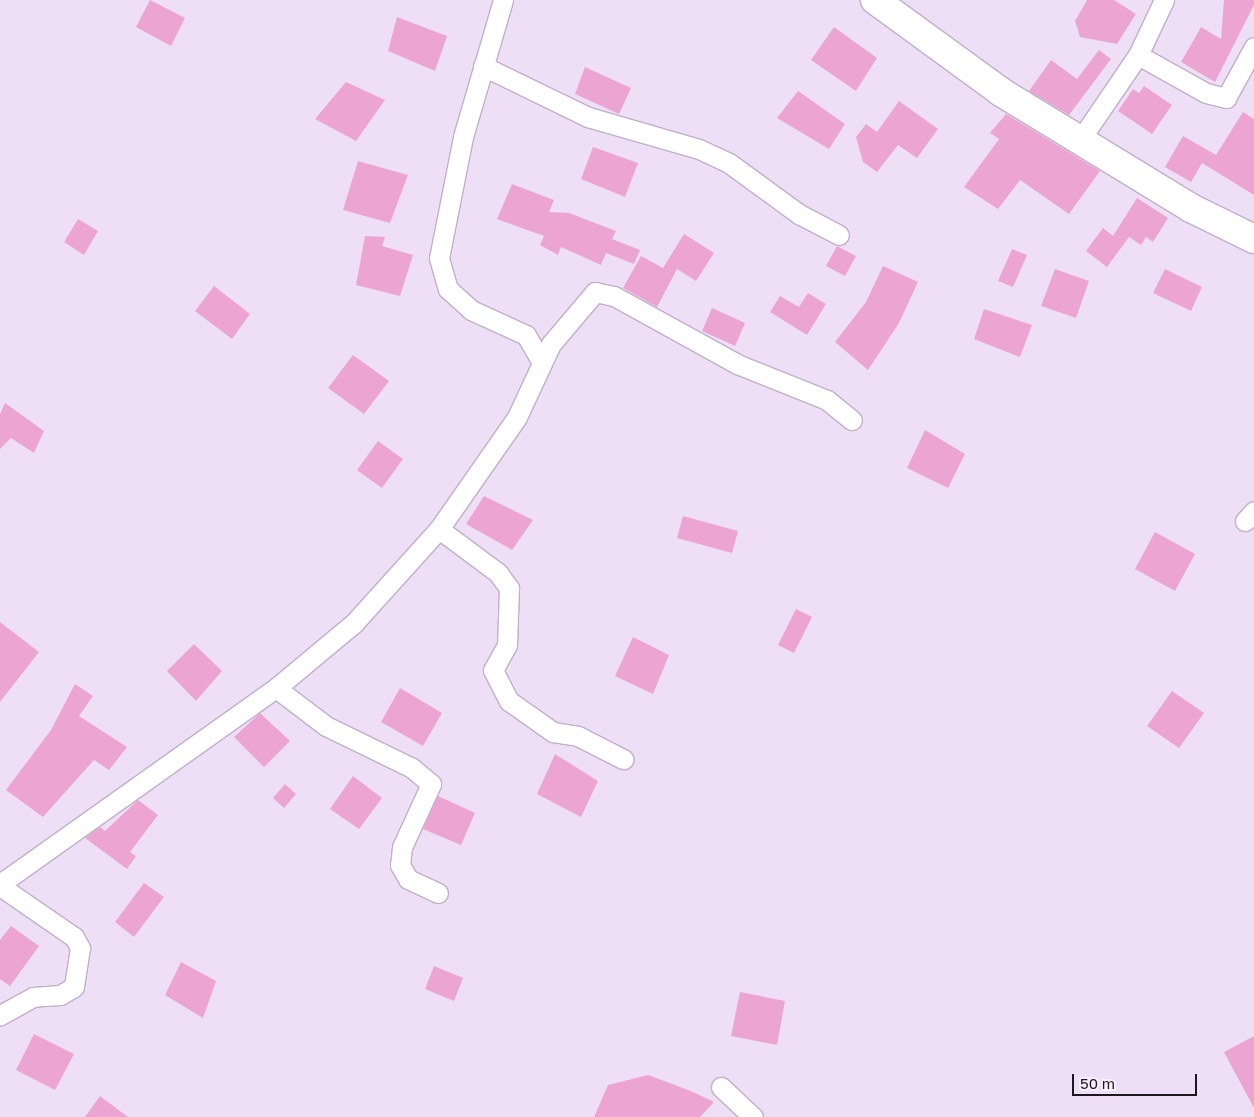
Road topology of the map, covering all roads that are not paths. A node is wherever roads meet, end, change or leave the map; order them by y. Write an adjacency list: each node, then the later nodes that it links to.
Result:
1 (503, 0): 6 (street)
2 (875, 0): 7 (street)
3 (1164, 0): 5 (street)
4 (1254, 47): 5 (street)
5 (1138, 56): 7 (street)
6 (483, 66): 8 (street); 10 (street)
7 (1080, 140): 9 (street)
8 (839, 235)
9 (1254, 239)
10 (541, 361): 11 (street); 12 (street)
11 (852, 420)
12 (439, 529): 13 (street); 14 (street)
13 (276, 688): 15 (street); 16 (street)
14 (623, 759)
15 (0, 885): 17 (street)
16 (438, 893)
17 (0, 1015)
18 (721, 1087): 19 (street)
19 (753, 1117)

